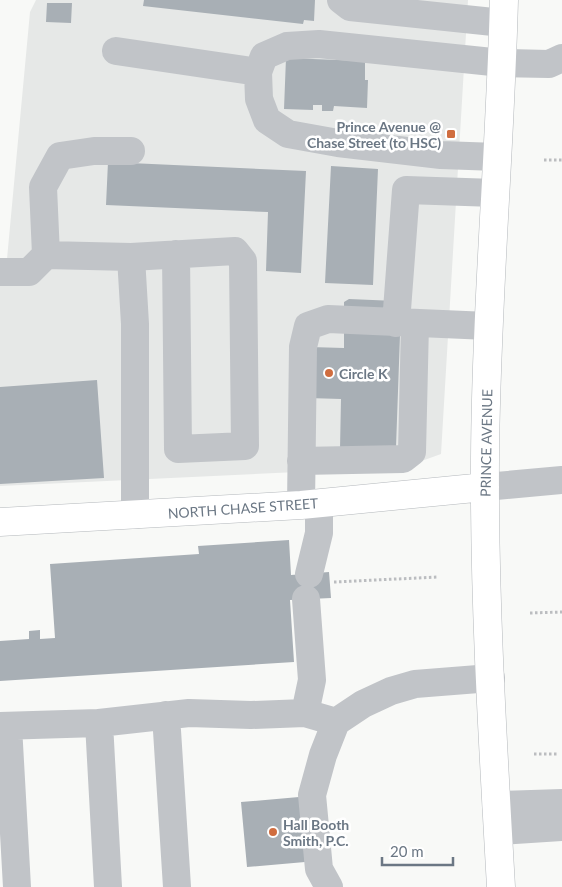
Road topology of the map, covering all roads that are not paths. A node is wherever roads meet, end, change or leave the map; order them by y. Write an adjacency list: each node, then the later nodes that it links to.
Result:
1 (341, 0): 2 (street)
2 (434, 8): 3 (street)
3 (503, 12): 6 (main road, PRINCE AVENUE)
4 (116, 51): 7 (street)
5 (562, 58): 6 (street)
6 (502, 64): 7 (street); 9 (main road, PRINCE AVENUE)
7 (258, 72): 9 (street)
8 (130, 151): 12 (street)
9 (497, 157): 10 (main road, PRINCE AVENUE)
10 (495, 194): 15 (street); 16 (main road, PRINCE AVENUE)
11 (176, 254): 11 (street); 13 (street)
12 (46, 255): 13 (street); 14 (street)
13 (131, 257): 21 (street)
14 (0, 272)
15 (405, 324): 16 (street); 17 (street); 17 (street)
16 (488, 326): 19 (main road, PRINCE AVENUE)
17 (301, 461): 20 (street)
18 (562, 480): 19 (street)
19 (485, 487): 20 (main road, NORTH CHASE STREET); 23 (main road, PRINCE AVENUE)
20 (310, 504): 21 (main road, NORTH CHASE STREET); 24 (street)
21 (135, 515): 22 (main road, NORTH CHASE STREET)
22 (0, 522)
23 (491, 678): 26 (street); 30 (main road, PRINCE AVENUE)
24 (305, 713): 25 (street); 26 (street)
25 (166, 715): 27 (street); 35 (street)
26 (336, 722): 36 (street)
27 (98, 723): 28 (street); 34 (street)
28 (4, 726): 31 (street)
29 (562, 803): 30 (street)
30 (497, 818): 32 (street); 37 (main road, PRINCE AVENUE)
31 (7, 825): 33 (street)
32 (562, 827)
33 (17, 887)
34 (108, 887)
35 (177, 887)
36 (329, 887)
37 (501, 887)

